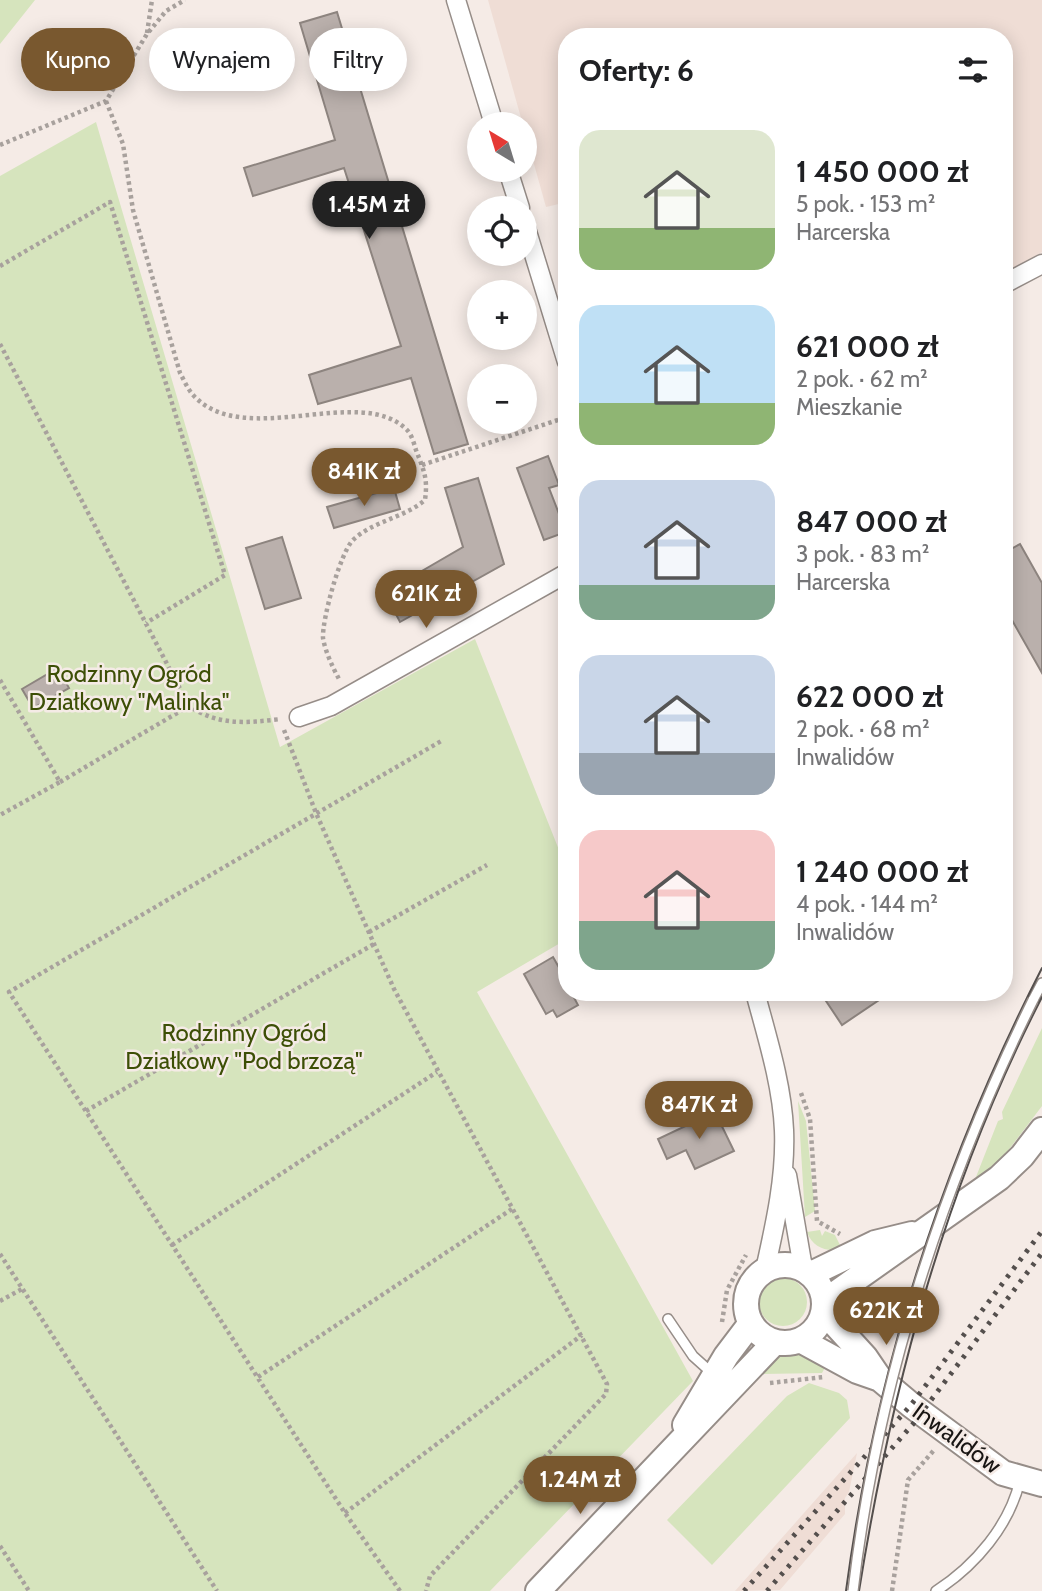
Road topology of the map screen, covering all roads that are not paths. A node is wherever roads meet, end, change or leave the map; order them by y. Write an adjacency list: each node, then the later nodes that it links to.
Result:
1 (456, 0): 2 (street)
2 (490, 112)
3 (537, 264): 6 (street)
4 (1042, 264): 5 (street)
5 (1013, 279)
6 (558, 333)
7 (558, 578): 8 (street)
8 (299, 717)
9 (1042, 983): 26 (lane, bridge)
10 (757, 1001): 12 (street)
11 (1042, 1130): 13 (street)
12 (784, 1160): 14 (street); 15 (street)
13 (919, 1232): 15 (street); 16 (street)
14 (765, 1270): 15 (street); 18 (street)
15 (807, 1271): 16 (street)
16 (824, 1307): 19 (street); 22 (street, Inwalidów)
17 (668, 1319): 21 (lane)
18 (751, 1323): 20 (street); 21 (street)
19 (800, 1340): 20 (street); 22 (street, Inwalidów)
20 (775, 1342): 23 (street)
21 (715, 1375): 23 (street)
22 (880, 1379): 24 (street, Inwalidów)
23 (654, 1472): 25 (street)
24 (1031, 1482): 27 (lane)
25 (548, 1585)
26 (853, 1591)
27 (936, 1591)

